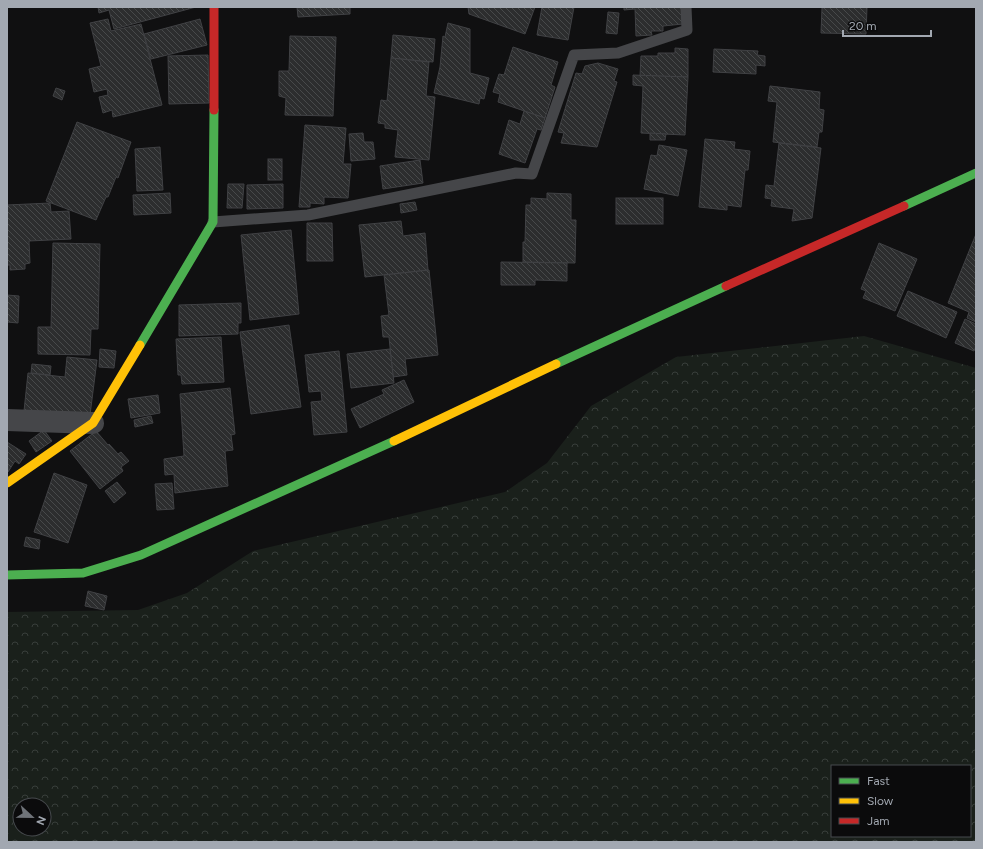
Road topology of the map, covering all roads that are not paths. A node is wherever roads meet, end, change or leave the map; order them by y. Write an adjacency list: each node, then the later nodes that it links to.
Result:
1 (214, 7): 4 (street)
2 (686, 7): 4 (lane)
3 (976, 173): 8 (street)
4 (213, 222): 6 (street)
5 (7, 420): 6 (street)
6 (93, 423): 7 (street)
7 (7, 483)
8 (7, 575)

